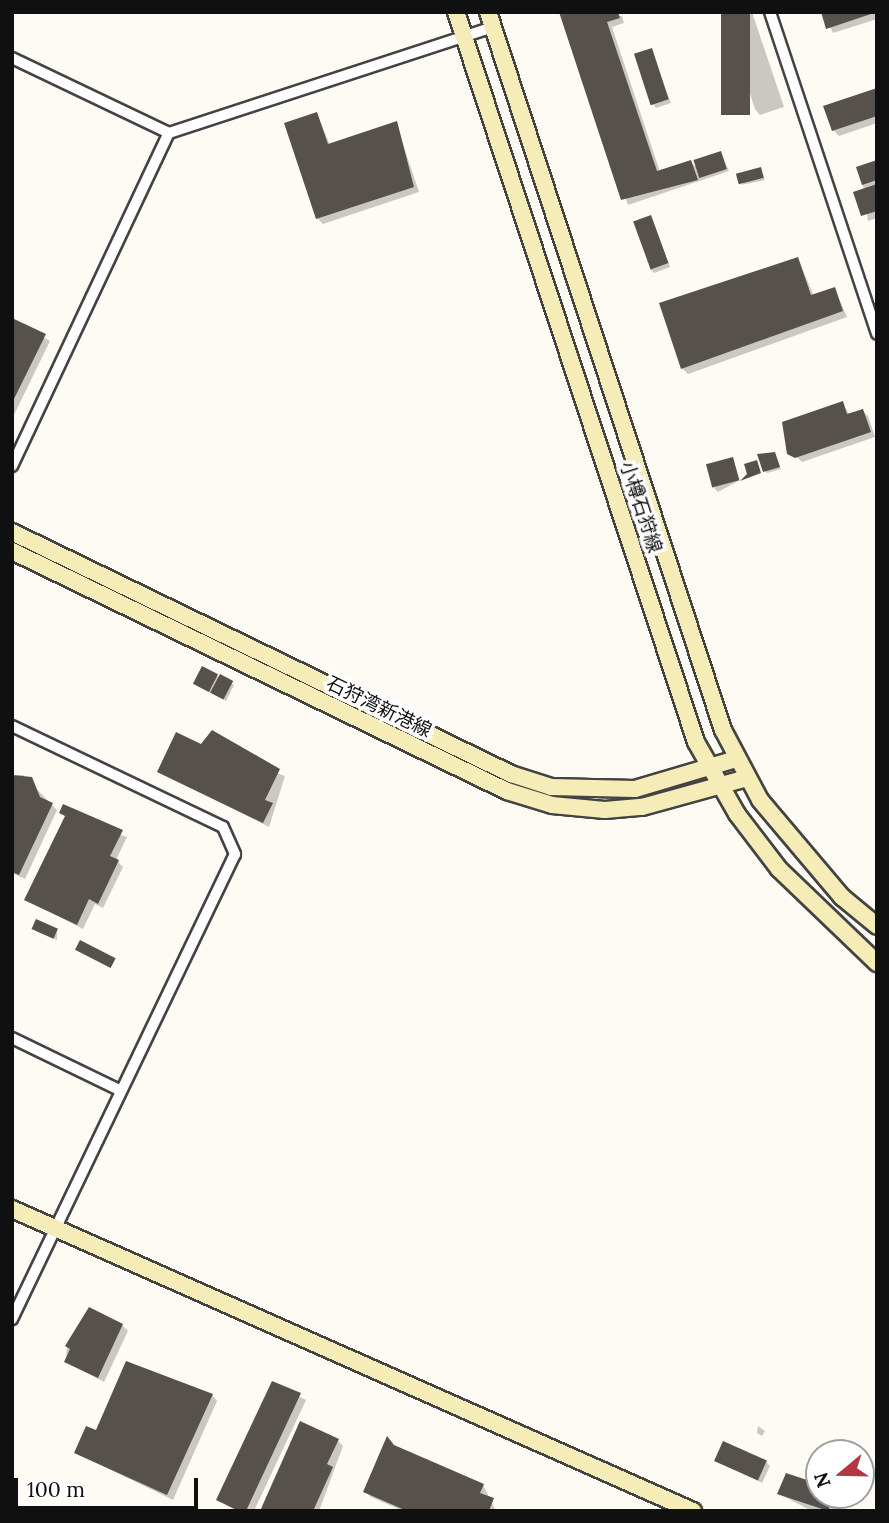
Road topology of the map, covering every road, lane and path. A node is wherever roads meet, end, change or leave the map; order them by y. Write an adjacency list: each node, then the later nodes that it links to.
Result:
1 (456, 12): 4 (main road, 小樽石狩線)
2 (770, 12): 7 (street)
3 (490, 20): 4 (street); 12 (main road, 小樽石狩線)
4 (464, 37): 6 (street); 13 (main road, 小樽石狩線)
5 (12, 58): 6 (street)
6 (169, 133): 8 (street)
7 (877, 334)
8 (12, 466)
9 (12, 532): 13 (main road, 石狩湾新港線)
10 (12, 551): 15 (main road, 石狩湾新港線)
11 (12, 726): 19 (street)
12 (736, 759): 13 (main road, 石狩湾新港線); 14 (main road, 小樽石狩線)
13 (711, 769): 15 (main road, 小樽石狩線)
14 (747, 778): 15 (main road, 石狩湾新港線); 16 (main road, 小樽石狩線)
15 (721, 787): 17 (main road, 小樽石狩線)
16 (877, 926)
17 (877, 963)
18 (12, 1038): 19 (street)
19 (121, 1091): 21 (street)
20 (12, 1209): 21 (main road)
21 (56, 1229): 22 (street); 23 (main road)
22 (12, 1319)
23 (693, 1511)

